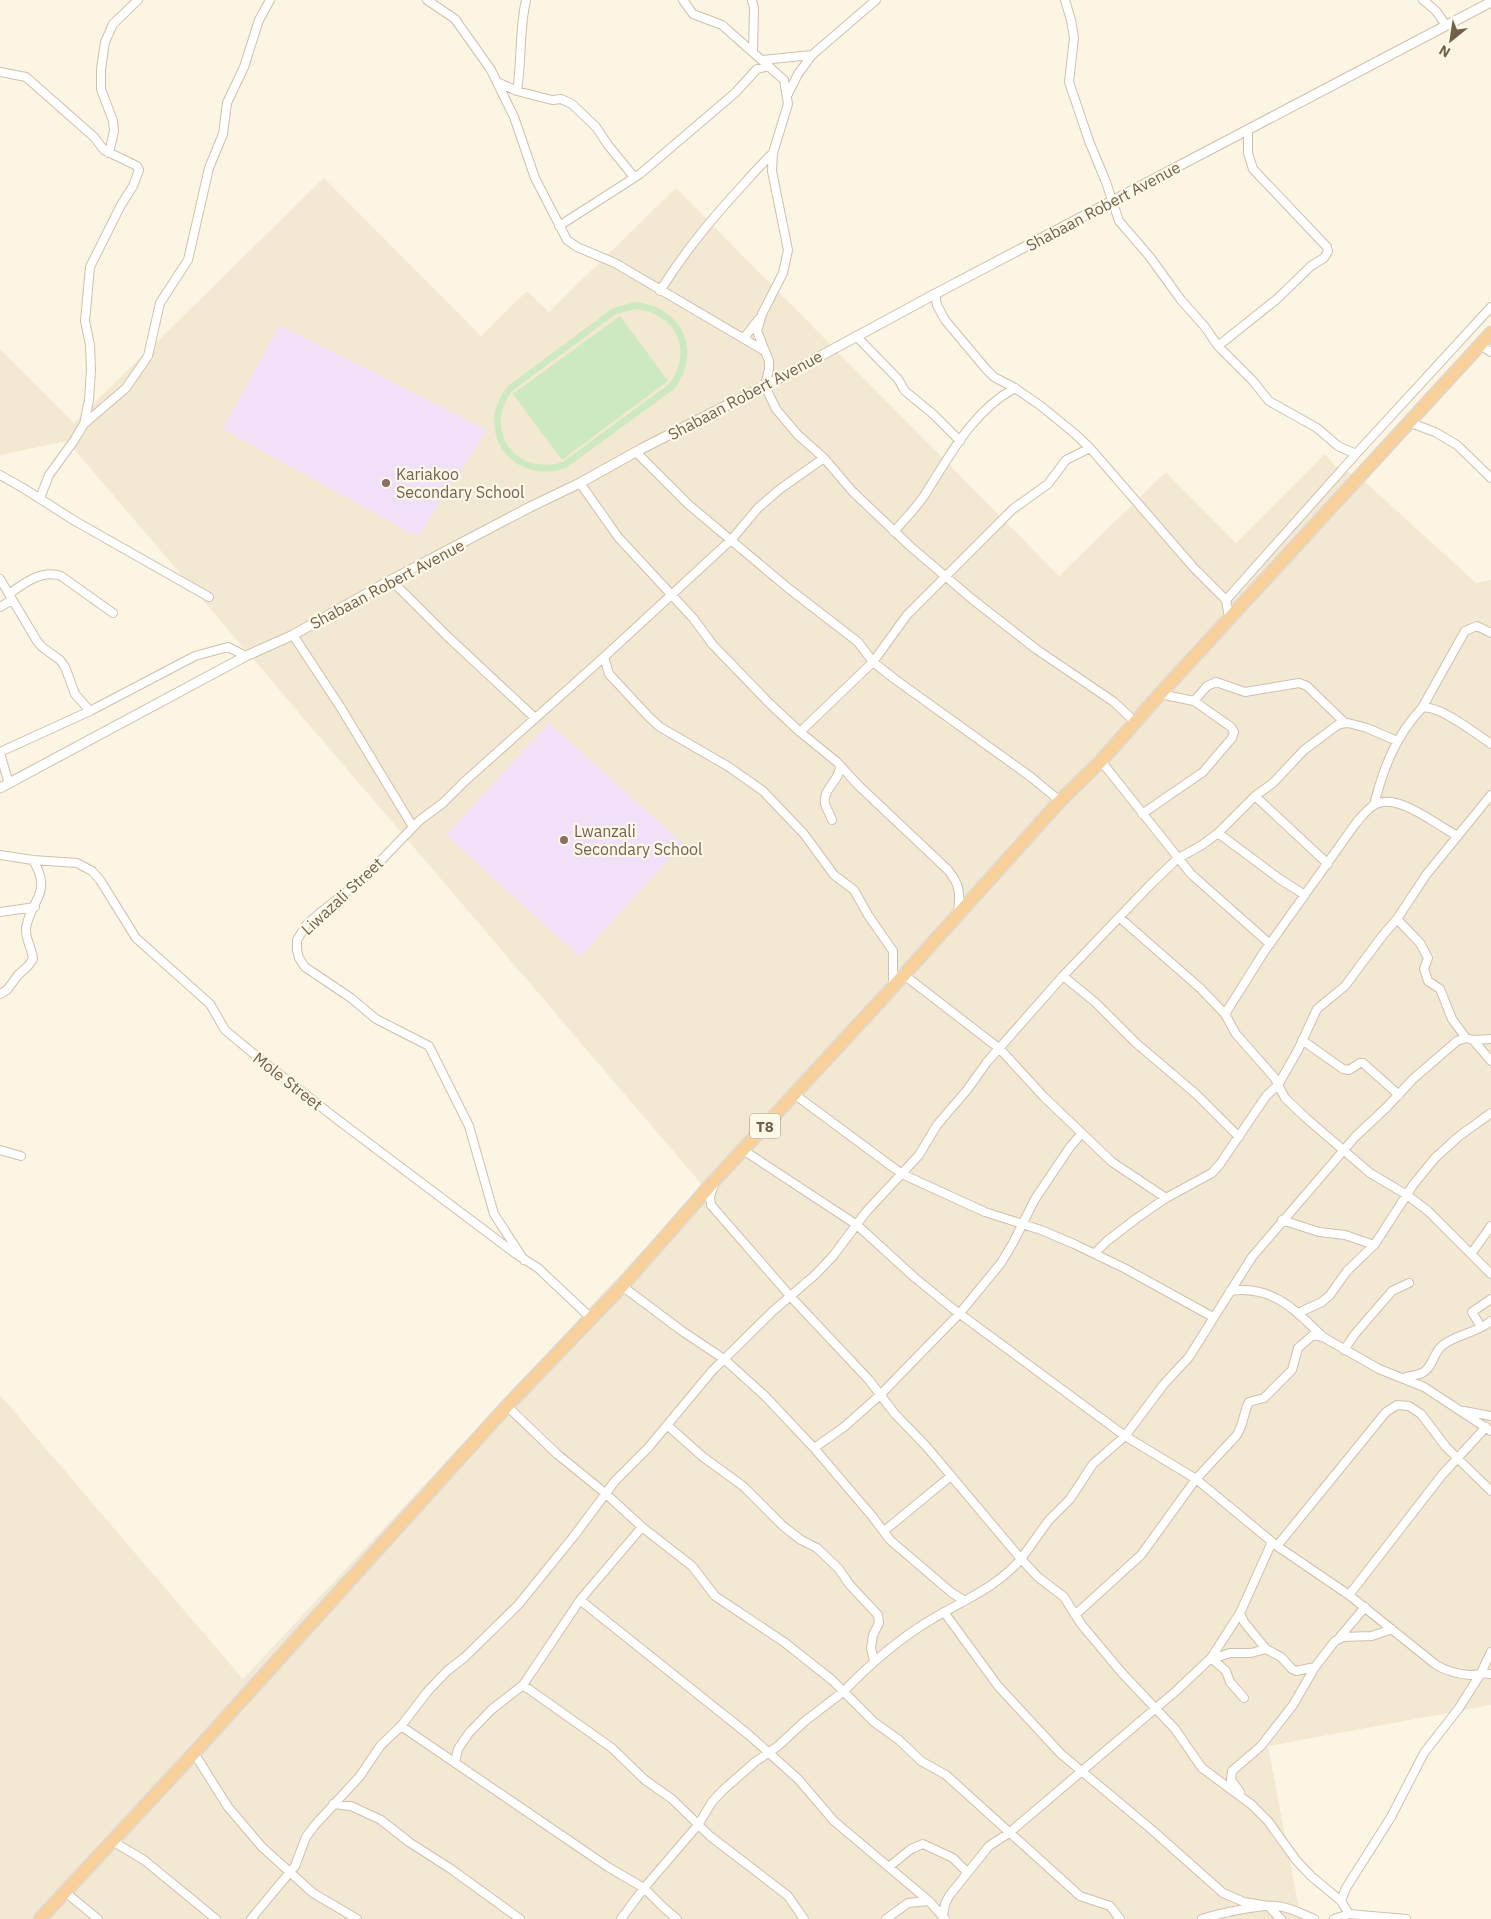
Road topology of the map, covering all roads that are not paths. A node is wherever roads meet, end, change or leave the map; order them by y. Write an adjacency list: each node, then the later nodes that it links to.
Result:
1 (138, 0): 21 (street)
2 (270, 0): 39 (street)
3 (428, 0): 17 (street)
4 (526, 0): 18 (street)
5 (683, 0): 12 (street)
6 (752, 0): 12 (street)
7 (876, 0): 13 (street)
8 (1065, 0): 24 (street)
9 (1424, 0): 11 (street)
10 (1491, 2): 11 (street, Shabaan Robert Avenue)
11 (1446, 25): 20 (street, Shabaan Robert Avenue)
12 (753, 52): 14 (street)
13 (812, 56): 14 (street); 19 (street)
14 (762, 60): 15 (street)
15 (769, 66): 19 (street); 23 (street)
16 (0, 72): 21 (street)
17 (497, 82): 18 (street); 25 (street)
18 (517, 91): 23 (street)
19 (788, 94): 22 (street)
20 (1248, 130): 24 (street, Shabaan Robert Avenue); 33 (street)
21 (109, 153): 39 (street)
22 (773, 153): 26 (street); 29 (street)
23 (634, 177): 25 (street)
24 (1112, 201): 27 (street, Shabaan Robert Avenue); 33 (street)
25 (559, 226): 26 (street)
26 (660, 290): 32 (street)
27 (935, 294): 31 (street, Shabaan Robert Avenue); 37 (street)
28 (1491, 307): 43 (street)
29 (762, 314): 32 (street); 35 (street)
30 (1491, 333): 34 (highway, T8)
31 (856, 336): 36 (street, Shabaan Robert Avenue); 40 (street)
32 (744, 338): 35 (street)
33 (1218, 346): 43 (street)
34 (1486, 348): 38 (highway, T8)
35 (764, 350): 36 (street)
36 (765, 386): 42 (street, Shabaan Robert Avenue); 44 (street)
37 (1015, 388): 40 (street); 41 (street)
38 (1408, 422): 46 (street); 60 (highway, T8)
39 (84, 424): 48 (street)
40 (960, 441): 49 (street)
41 (1090, 448): 51 (street); 57 (street)
42 (636, 452): 47 (street, Shabaan Robert Avenue); 50 (street)
43 (1356, 454): 57 (street)
44 (824, 458): 49 (street); 50 (street, Liwazali Street)
45 (0, 475): 48 (street)
46 (1491, 478)
47 (580, 483): 53 (street, Shabaan Robert Avenue); 54 (street)
48 (40, 498): 56 (street)
49 (894, 532): 51 (street)
50 (732, 539): 54 (street, Liwazali Street); 65 (street)
51 (946, 577): 65 (street); 71 (street)
52 (0, 580): 55 (street)
53 (391, 580): 62 (street, Shabaan Robert Avenue); 70 (street)
54 (671, 594): 64 (street, Liwazali Street); 73 (street)
55 (10, 597): 58 (street); 59 (street); 69 (street)
56 (209, 597)
57 (1226, 600): 60 (street)
58 (0, 606)
59 (113, 614)
60 (1229, 618): 66 (highway, T8)
61 (1491, 632): 68 (street)
62 (293, 635): 63 (street, Shabaan Robert Avenue); 86 (street)
63 (246, 656): 69 (street); 79 (street, Shabaan Robert Avenue)
64 (604, 657): 70 (street, Liwazali Street); 102 (street)
65 (873, 662): 73 (street); 82 (street)
66 (1160, 694): 67 (street); 71 (highway, T8)
67 (1194, 702): 72 (street); 84 (street)
68 (1422, 708): 74 (street); 75 (street)
69 (90, 711): 76 (street)
70 (535, 718): 86 (street, Liwazali Street)
71 (1135, 722): 77 (highway, T8)
72 (1345, 723): 74 (street); 81 (street)
73 (800, 732): 78 (street)
74 (1397, 741): 83 (street)
75 (1491, 744)
76 (0, 752): 79 (street)
77 (1102, 761): 82 (highway, T8); 84 (street)
78 (840, 766): 85 (street); 96 (street)
79 (4, 786)
80 (1491, 795): 88 (street)
81 (1256, 796): 87 (street); 92 (street)
82 (1060, 801): 96 (highway, T8)
83 (1374, 805): 88 (street); 92 (street)
84 (1142, 814): 90 (street)
85 (832, 820)
86 (413, 827): 131 (street, Liwazali Street)
87 (1218, 833): 90 (street); 93 (street)
88 (1458, 836): 98 (street)
89 (0, 855): 91 (street, Mole Street)
90 (1177, 858): 97 (street); 99 (street)
91 (32, 860): 94 (street); 131 (street, Mole Street)
92 (1328, 864): 93 (street)
93 (1305, 895): 99 (street)
94 (35, 907): 95 (street); 103 (street)
95 (0, 912)
96 (958, 916): 100 (highway, T8)
97 (1120, 918): 101 (street); 104 (street)
98 (1397, 920): 105 (street); 107 (street)
99 (1270, 944): 104 (street)
100 (904, 975): 102 (highway, T8); 108 (street)
101 (1063, 976): 108 (street); 115 (street)
102 (893, 988): 111 (highway, T8)
103 (0, 994)
104 (1225, 1014): 110 (street)
105 (1469, 1039): 106 (street); 109 (street); 112 (street)
106 (1491, 1039)
107 (1302, 1040): 110 (street); 112 (street)
108 (1000, 1049): 114 (street); 120 (street)
109 (1491, 1061)
110 (1278, 1085): 115 (street); 118 (street)
111 (794, 1094): 117 (highway, T8); 120 (street)
112 (1399, 1095): 118 (street)
113 (1491, 1113): 122 (street)
114 (1081, 1134): 123 (street); 125 (street)
115 (1239, 1138): 123 (street)
116 (0, 1150): 119 (street)
117 (743, 1150): 121 (highway, T8); 126 (street)
118 (1343, 1150): 122 (street); 124 (street)
119 (21, 1156)
120 (902, 1174): 125 (street); 126 (street)
121 (715, 1180): 134 (highway, T8); 136 (street)
122 (1407, 1195): 128 (street); 130 (street)
123 (1166, 1198): 129 (street)
124 (1282, 1220): 128 (street); 135 (street)
125 (1022, 1224): 129 (street); 138 (street)
126 (857, 1225): 136 (street); 138 (street)
127 (1491, 1226): 130 (street)
128 (1374, 1245): 139 (street)
129 (1095, 1254): 140 (street)
130 (1471, 1254): 132 (street)
131 (524, 1260): 141 (street, Mole Street)
132 (1491, 1274)
133 (1409, 1283): 145 (street)
134 (622, 1286): 141 (highway, T8); 146 (street)
135 (1230, 1290): 139 (street); 140 (street)
136 (791, 1297): 146 (street); 148 (street)
137 (1491, 1299): 143 (street)
138 (960, 1313): 148 (street); 154 (street)
139 (1298, 1313): 144 (street)
140 (1213, 1317): 154 (street)
141 (591, 1318): 149 (highway, T8)
142 (1491, 1321): 143 (street)
143 (1481, 1327): 147 (street)
144 (1323, 1338): 145 (street); 158 (street)
145 (1344, 1350): 147 (street)
146 (724, 1359): 152 (street); 155 (street)
147 (1403, 1378): 150 (street)
148 (880, 1395): 155 (street); 157 (street)
149 (507, 1406): 160 (street); 187 (highway, T8)
150 (1462, 1411): 151 (street); 153 (street)
151 (1491, 1416)
152 (667, 1425): 160 (street); 177 (street)
153 (1488, 1429): 156 (street)
154 (1125, 1436): 158 (street); 164 (street)
155 (814, 1448): 162 (street)
156 (1456, 1458): 159 (street); 163 (street); 165 (street)
157 (951, 1476): 162 (street); 164 (street)
158 (1196, 1480): 163 (street); 171 (street)
159 (1491, 1491)
160 (605, 1493): 161 (street); 185 (street)
161 (642, 1527): 166 (street); 182 (street)
162 (884, 1531): 167 (street)
163 (1275, 1544): 165 (street); 170 (street)
164 (1021, 1560): 167 (street); 171 (street)
165 (1349, 1595): 168 (street)
166 (580, 1600): 181 (street); 186 (street)
167 (965, 1601): 169 (street)
168 (1365, 1607): 172 (street); 173 (street)
169 (944, 1612): 177 (street); 189 (street)
170 (1240, 1613): 174 (street); 176 (street)
171 (1075, 1615): 184 (street)
172 (1392, 1629): 173 (street); 179 (street)
173 (1337, 1640): 178 (street)
174 (1266, 1649): 176 (street); 178 (street)
175 (1491, 1652): 179 (street)
176 (1211, 1658): 183 (street); 184 (street)
177 (874, 1661): 182 (street)
178 (1315, 1668): 191 (street)
179 (1481, 1673): 180 (street); 201 (street)
180 (1491, 1674)
181 (522, 1685): 188 (street); 192 (street)
182 (843, 1692): 186 (street); 193 (street)
183 (1244, 1698)
184 (1156, 1707): 189 (street); 191 (street)
185 (401, 1726): 188 (street); 190 (street)
186 (768, 1752): 192 (street); 195 (street)
187 (194, 1753): 194 (highway, T8); 196 (street)
188 (455, 1762): 198 (street)
189 (1082, 1771): 193 (street); 202 (street)
190 (333, 1804): 196 (street); 211 (street)
191 (1252, 1804): 201 (street)
192 (698, 1825): 198 (street); 214 (street)
193 (1009, 1833): 197 (street); 216 (street)
194 (112, 1841): 199 (highway, T8); 208 (street)
195 (890, 1866): 197 (street); 200 (street)
196 (291, 1872): 209 (street); 210 (street)
197 (967, 1872): 205 (street)
198 (644, 1888): 212 (street); 213 (street)
199 (65, 1892): 206 (highway, T8); 207 (street)
200 (929, 1901): 205 (street); 215 (street)
201 (1341, 1901): 203 (street)
202 (1268, 1906): 217 (street); 218 (street); 219 (street)
203 (1349, 1914): 204 (street); 220 (street)
204 (1361, 1917): 221 (street)
205 (944, 1918)
206 (40, 1919)
207 (98, 1919)
208 (216, 1919)
209 (251, 1919)
210 (357, 1919)
211 (520, 1919)
212 (621, 1919)
213 (677, 1919)
214 (804, 1919)
215 (886, 1919)
216 (1120, 1919)
217 (1202, 1919)
218 (1281, 1919)
219 (1314, 1919)
220 (1334, 1919)
221 (1406, 1919)

